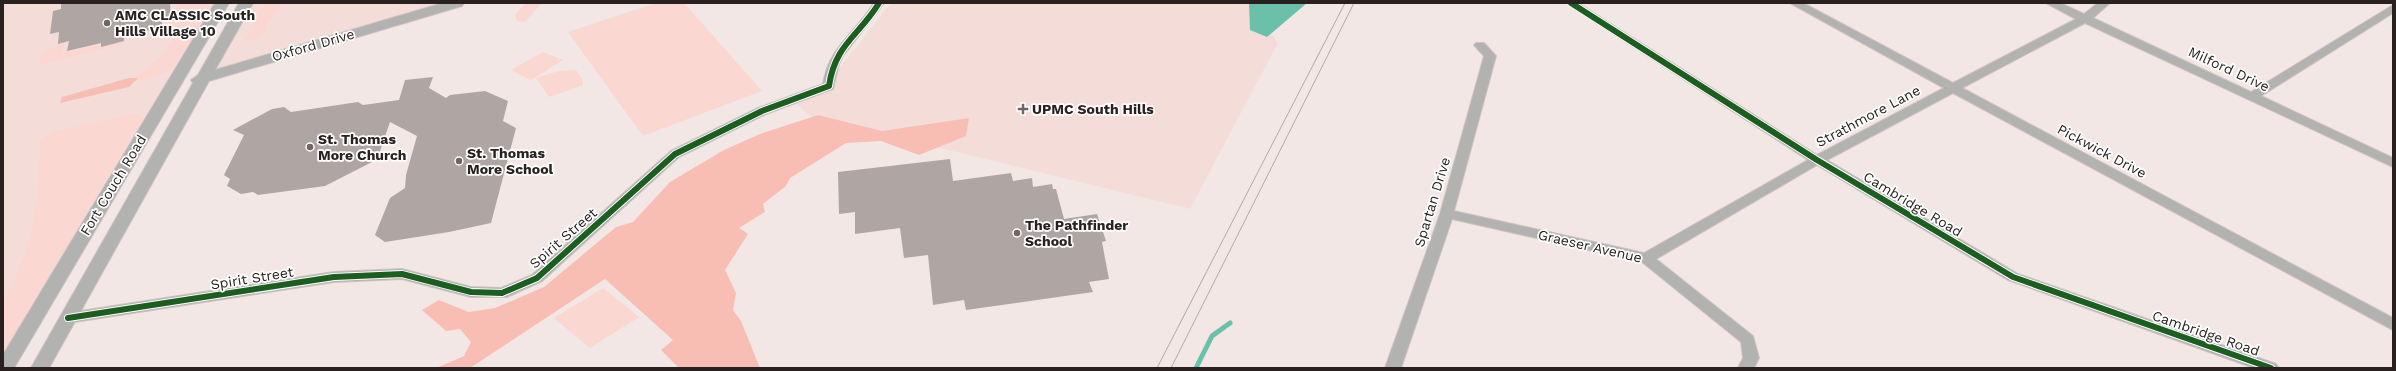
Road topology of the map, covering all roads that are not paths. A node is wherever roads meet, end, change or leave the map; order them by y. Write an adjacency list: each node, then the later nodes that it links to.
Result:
1 (222, 3): 13 (street, Fort Couch Road)
2 (246, 3): 12 (street, Fort Couch Road)
3 (457, 3): 12 (street, Oxford Drive)
4 (878, 3): 20 (street, Spirit Street)
5 (1571, 3): 16 (street, Cambridge Road)
6 (1796, 3): 14 (street, Pickwick Drive)
7 (2051, 3): 10 (street, Milford Drive)
8 (2105, 3): 10 (street, Strathmore Lane)
9 (2393, 8): 15 (street)
10 (2085, 19): 14 (street, Strathmore Lane); 15 (street, Milford Drive)
11 (1480, 45): 18 (street, Spartan Drive)
12 (204, 77): 13 (street, Oxford Drive); 20 (street, Fort Couch Road)
13 (173, 86): 22 (street, Fort Couch Road)
14 (1952, 87): 16 (street, Strathmore Lane); 21 (street, Pickwick Drive)
15 (2253, 96): 17 (street, Milford Drive)
16 (1817, 160): 19 (street, Strathmore Lane); 26 (street, Cambridge Road)
17 (2393, 163)
18 (1447, 214): 19 (street, Graeser Avenue); 24 (street, Spartan Drive)
19 (1646, 258): 25 (street, Graeser Avenue)
20 (68, 318): 23 (street, Fort Couch Road)
21 (2393, 325)
22 (5, 368)
23 (40, 368)
24 (1393, 368)
25 (1746, 368)
26 (2271, 368)

